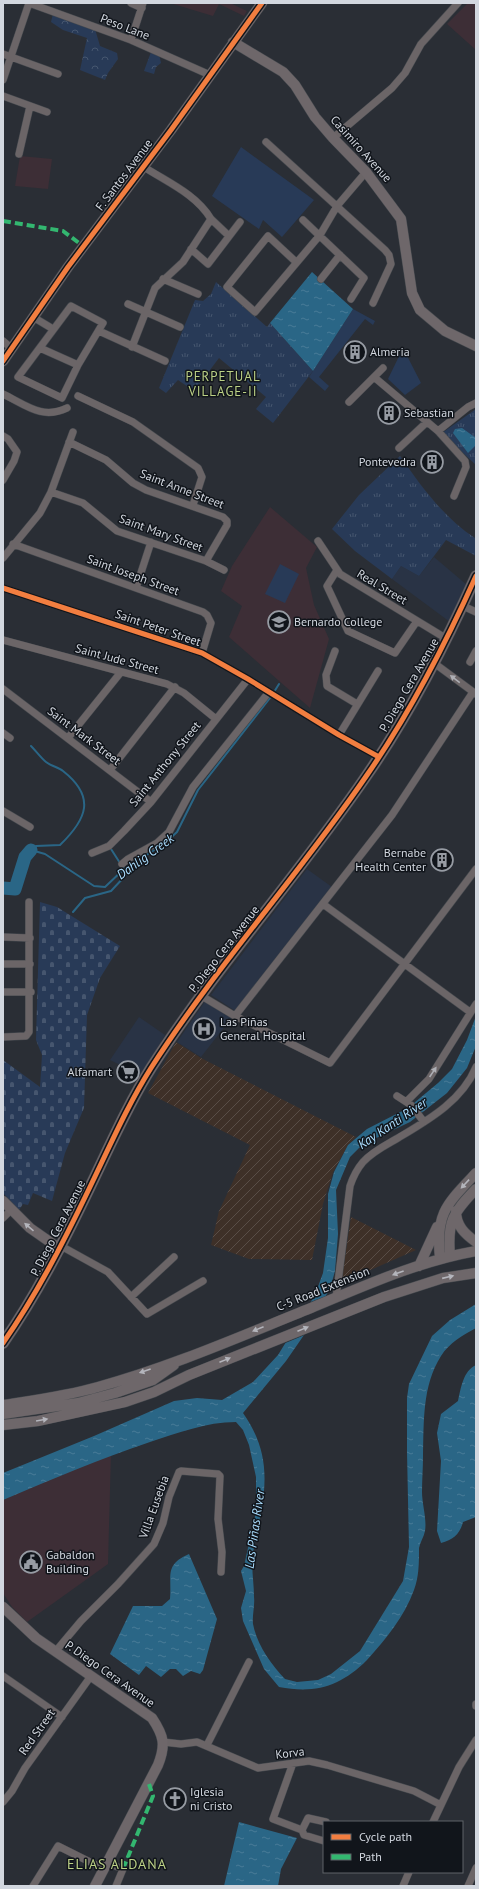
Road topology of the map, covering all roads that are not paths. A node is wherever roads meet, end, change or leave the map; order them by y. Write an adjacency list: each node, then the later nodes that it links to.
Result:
1 (29, 3): 6 (street, Peso Lane); 9 (street)
2 (131, 3): 5 (street)
3 (262, 3): 7 (main road, F. Santos Avenue)
4 (458, 3): 16 (street)
5 (143, 5): 6 (street)
6 (131, 40): 11 (street, Peso Lane)
7 (234, 42): 11 (main road, F. Santos Avenue); 16 (main road, Casimiro Avenue)
8 (3, 54): 9 (street)
9 (12, 57): 10 (street); 12 (street)
10 (58, 74)
11 (210, 75): 19 (main road, F. Santos Avenue)
12 (3, 80)
13 (3, 96): 14 (street)
14 (30, 106): 15 (street); 18 (street)
15 (47, 112)
16 (333, 138): 20 (main road, Casimiro Avenue)
17 (266, 142): 21 (street)
18 (19, 154)
19 (144, 167): 22 (street); 37 (main road, F. Santos Avenue)
20 (366, 172): 21 (street); 42 (main road, Casimiro Avenue)
21 (337, 206): 25 (street); 34 (street)
22 (211, 219): 26 (street); 27 (street)
23 (303, 220): 25 (street)
24 (240, 222): 26 (street)
25 (320, 235): 28 (street); 29 (street)
26 (229, 236): 27 (street)
27 (191, 249): 30 (street)
28 (340, 254): 31 (street); 33 (street)
29 (296, 262): 29 (street)
30 (163, 279): 32 (street); 36 (street)
31 (322, 279)
32 (198, 294)
33 (351, 299)
34 (373, 303)
35 (128, 304): 36 (street)
36 (146, 311): 39 (street); 43 (street)
37 (35, 315): 38 (street); 44 (main road, F. Santos Avenue)
38 (54, 327): 40 (street); 45 (street)
39 (180, 327)
40 (99, 331): 43 (street); 48 (street)
41 (3, 341): 44 (street)
42 (476, 346)
43 (132, 347): 47 (street)
44 (12, 348): 46 (main road, F. Santos Avenue)
45 (40, 348): 48 (street); 48 (street)
46 (3, 361)
47 (165, 361)
48 (78, 365)
49 (383, 368): 50 (street)
50 (374, 377): 53 (street); 58 (street)
51 (3, 394): 57 (street)
52 (78, 396): 67 (street)
53 (349, 402)
54 (476, 403): 55 (street)
55 (468, 407): 56 (street); 59 (street)
56 (476, 407)
57 (67, 408)
58 (427, 422): 59 (street); 63 (street)
59 (438, 431): 66 (street)
60 (73, 432): 62 (street)
61 (3, 436): 64 (street)
62 (69, 442): 65 (street); 67 (street, Saint Anne Street)
63 (399, 448)
64 (3, 480)
65 (51, 492): 69 (street, Saint Mary Street); 70 (street)
66 (454, 496)
67 (193, 505): 72 (street, Saint Anne Street)
68 (318, 541): 74 (street, Real Street)
69 (151, 542): 72 (street, Saint Mary Street); 77 (street)
70 (13, 544): 71 (street); 77 (street, Saint Joseph Street)
71 (3, 558)
72 (206, 561): 73 (street, Saint Mary Street)
73 (224, 570)
74 (337, 570): 80 (street, Real Street); 80 (street)
75 (476, 576): 78 (main road, P. Diego Cera Avenue)
76 (3, 588): 85 (street, Saint Peter Street)
77 (136, 588): 85 (street, Saint Joseph Street)
78 (463, 606): 79 (street); 81 (main road, P. Diego Cera Avenue)
79 (476, 612)
80 (417, 621): 81 (street, Real Street)
81 (447, 639): 87 (main road, P. Diego Cera Avenue)
82 (3, 640): 89 (street, Saint Jude Street)
83 (476, 650): 86 (street)
84 (335, 651): 95 (street)
85 (202, 653): 90 (street, Saint Peter Street)
86 (470, 662)
87 (434, 663): 94 (street, one-way to 87); 101 (main road, P. Diego Cera Avenue)
88 (378, 670): 95 (street)
89 (121, 672): 91 (street, Saint Jude Street); 100 (street)
90 (248, 679): 93 (street, Saint Peter Street); 96 (street, Saint Anthony Street)
91 (175, 688): 96 (street, Saint Jude Street); 102 (street)
92 (3, 689): 100 (street, Saint Mark Street)
93 (269, 692): 98 (street, Saint Peter Street); 107 (street)
94 (474, 693): 110 (street)
95 (357, 704): 98 (street)
96 (216, 719): 103 (street, Saint Anthony Street)
97 (3, 733): 99 (street)
98 (339, 735): 101 (street, Saint Peter Street)
99 (10, 738)
100 (68, 738): 102 (street, Saint Mark Street)
101 (379, 757): 118 (main road, P. Diego Cera Avenue)
102 (110, 770): 103 (street, Saint Mark Street)
103 (151, 802): 106 (street, Saint Anthony Street)
104 (3, 811): 105 (street)
105 (30, 827)
106 (92, 853)
107 (122, 864)
108 (476, 869): 113 (street)
109 (29, 902): 112 (street)
110 (323, 904): 113 (street); 121 (street)
111 (3, 937): 112 (street)
112 (30, 938): 115 (street)
113 (404, 962): 120 (street); 121 (street)
114 (3, 964): 115 (street)
115 (30, 964): 117 (street)
116 (3, 992): 117 (street)
117 (31, 992): 122 (street)
118 (200, 995): 121 (street); 135 (main road, P. Diego Cera Avenue)
119 (476, 1004): 120 (street)
120 (470, 1012): 125 (street, one-way to 120)
121 (235, 1016)
122 (3, 1037)
123 (476, 1067): 126 (street)
124 (397, 1096): 125 (street)
125 (409, 1103): 126 (street)
126 (423, 1120): 143 (street)
127 (476, 1172): 133 (main road, one-way to 133)
128 (476, 1189): 131 (main road)
129 (3, 1201): 130 (main road)
130 (11, 1210): 132 (street); 135 (main road, one-way to 130)
131 (456, 1211): 134 (main road); 138 (main road)
132 (3, 1218)
133 (441, 1218): 138 (main road); 139 (main road)
134 (476, 1242)
135 (60, 1248): 142 (street); 145 (main road, P. Diego Cera Avenue)
136 (476, 1251): 138 (main road, C-5 Road Extension)
137 (174, 1257): 142 (street)
138 (445, 1257): 139 (main road, C-5 Road Extension)
139 (419, 1266): 143 (main road, C-5 Road Extension, one-way to 143)
140 (476, 1273): 144 (main road, C-5 Road Extension, one-way to 140)
141 (203, 1281): 142 (street)
142 (131, 1297)
143 (333, 1299): 144 (main road); 146 (main road, C-5 Road Extension, one-way to 146)
144 (342, 1313): 147 (main road, C-5 Road Extension, one-way to 144)
145 (3, 1343)
146 (183, 1360): 148 (main road, C-5 Road Extension); 149 (main road, C-5 Road Extension, one-way to 149)
147 (189, 1375): 148 (main road, C-5 Road Extension); 151 (main road, C-5 Road Extension, one-way to 147)
148 (153, 1380): 150 (main road, C-5 Road Extension)
149 (3, 1405)
150 (3, 1414)
151 (3, 1424)
152 (221, 1572): 154 (street, Villa Eusebia)
153 (3, 1607): 154 (main road, P. Diego Cera Avenue)
154 (55, 1652): 157 (main road, P. Diego Cera Avenue)
155 (249, 1662): 161 (street)
156 (3, 1676): 158 (street)
157 (91, 1676): 158 (street, Red Street); 160 (main road, P. Diego Cera Avenue)
158 (62, 1717): 163 (street, Red Street)
159 (476, 1740): 164 (street)
160 (163, 1742): 161 (street, Korva); 169 (main road)
161 (207, 1745): 162 (street, Korva)
162 (293, 1763): 164 (street, Korva); 167 (street)
163 (3, 1802)
164 (441, 1805): 166 (street)
165 (323, 1821): 167 (street)
166 (433, 1821)
167 (302, 1830): 168 (street)
168 (323, 1841)
169 (106, 1866): 172 (street); 173 (main road); 174 (street)
170 (476, 1868): 176 (street)
171 (409, 1873): 175 (street)
172 (33, 1886)
173 (95, 1886)
174 (116, 1886)
175 (403, 1886)
176 (468, 1886)

